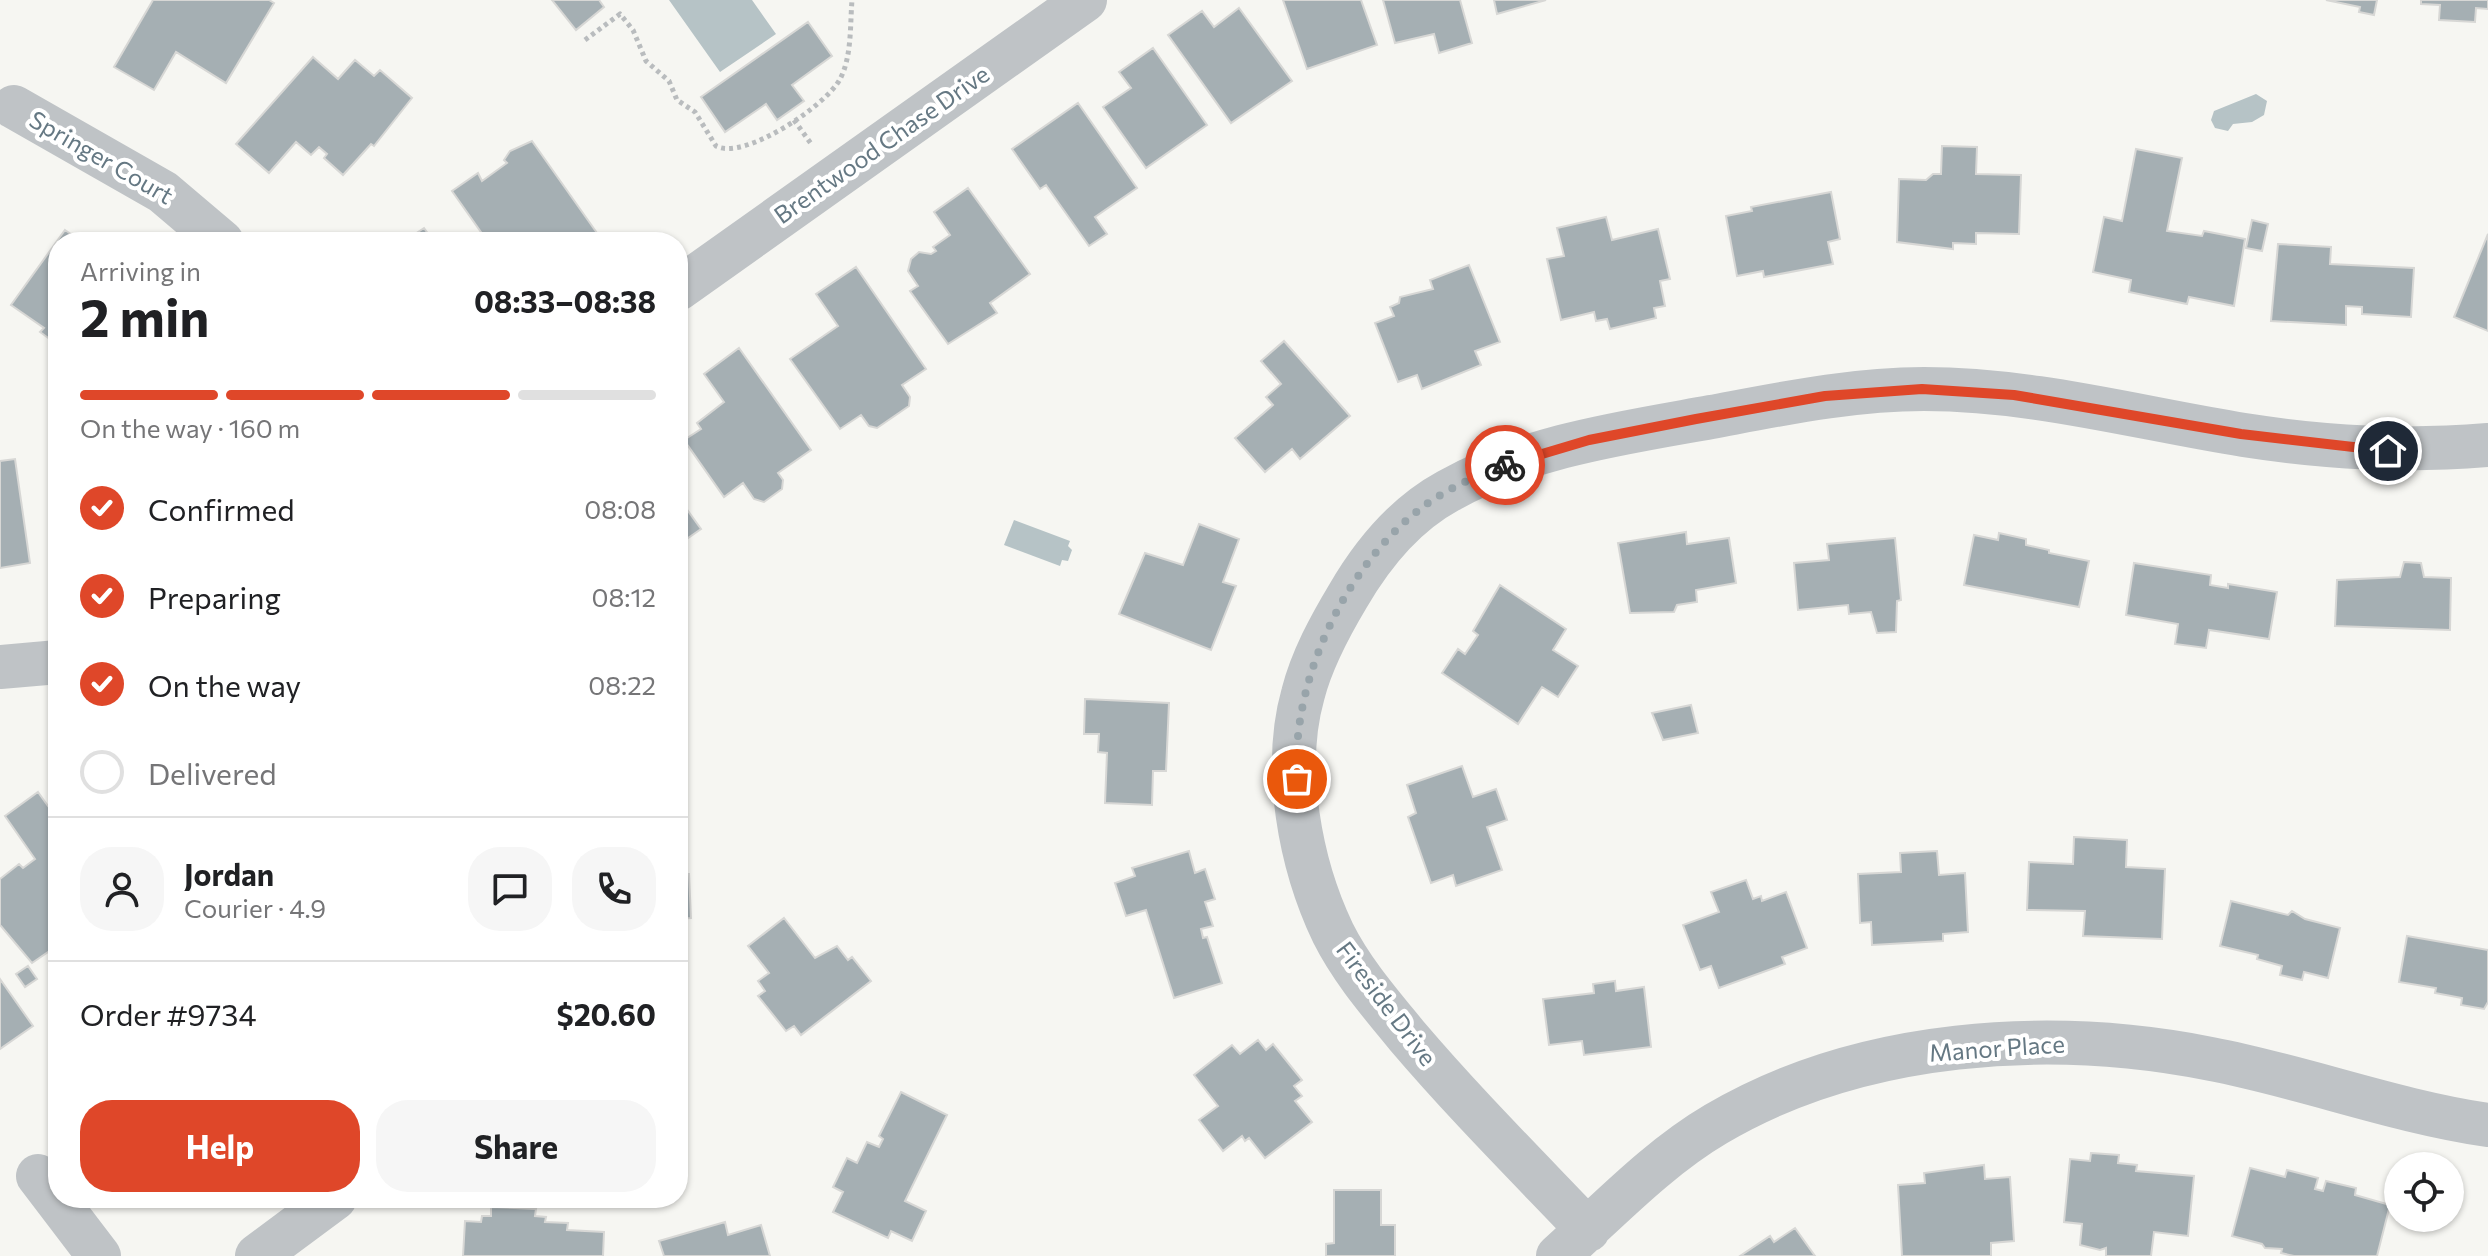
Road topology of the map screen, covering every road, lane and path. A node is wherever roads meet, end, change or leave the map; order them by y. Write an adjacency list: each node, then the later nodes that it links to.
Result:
1 (852, 0): 3 (path)
2 (1085, 0): 6 (street, Brentwood Chase Drive)
3 (585, 40)
4 (14, 107): 5 (street, Springer Court)
5 (210, 232)
6 (688, 282)
7 (2488, 445): 15 (street, Fireside Drive)
8 (48, 663): 9 (street)
9 (0, 667)
10 (2488, 1125): 15 (street, Manor Place)
11 (38, 1176): 12 (street)
12 (48, 1189)
13 (62, 1208): 16 (street)
14 (322, 1208): 17 (street)
15 (1573, 1243)
16 (99, 1256)
17 (257, 1256)

